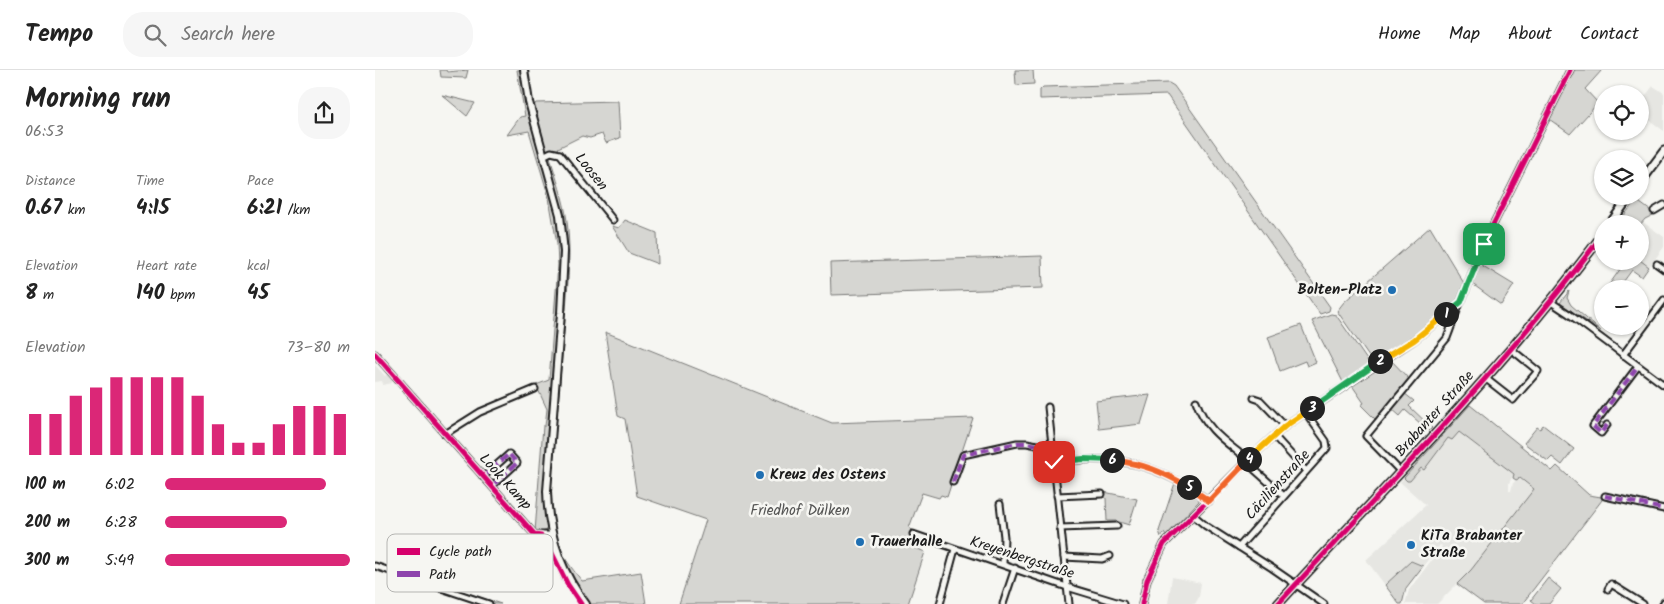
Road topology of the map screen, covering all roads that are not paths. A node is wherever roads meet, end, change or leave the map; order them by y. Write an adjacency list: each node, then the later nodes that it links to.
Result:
1 (524, 70): 4 (street)
2 (1570, 70): 13 (street, Brabanter Straße)
3 (1664, 151): 5 (main road)
4 (543, 156): 8 (street, Loosen); 49 (street)
5 (1649, 171)
6 (1664, 205): 7 (street)
7 (1654, 212)
8 (613, 220)
9 (1594, 246): 14 (main road, Brabanter Straße)
10 (1657, 264): 11 (street)
11 (1664, 269)
12 (1664, 300): 17 (street)
13 (1461, 302): 25 (street, Brabanter Straße); 34 (street, Brabanter Straße)
14 (1551, 302): 15 (main road, Brabanter Straße); 17 (street)
15 (1511, 349): 19 (main road, Brabanter Straße); 19 (street)
16 (375, 354): 28 (street, Look Kamp)
17 (1623, 355): 18 (street)
18 (1638, 366): 20 (street); 26 (street)
19 (1485, 378): 34 (main road, Brabanter Straße)
20 (1664, 384)
21 (535, 389): 28 (street)
22 (1254, 398): 27 (street)
23 (1196, 401): 31 (street)
24 (1048, 407): 30 (street)
25 (1305, 413): 27 (street, Brabanter Straße); 33 (street, Cäcilienstraße)
26 (1607, 425)
27 (1285, 426): 29 (street, Brabanter Straße)
28 (445, 434): 35 (street, Look Kamp)
29 (1275, 437): 31 (street, Brabanter Straße); 33 (street)
30 (1053, 448): 32 (street); 36 (street)
31 (1247, 461): 40 (street); 42 (street, Brabanter Straße)
32 (1054, 462): 39 (street); 42 (street)
33 (1306, 471): 40 (street, Cäcilienstraße)
34 (1401, 472): 60 (main road, Brabanter Straße)
35 (483, 477): 37 (street, Look Kamp); 37 (street, Look Kamp)
36 (953, 482)
37 (492, 486): 48 (street, Look Kamp)
38 (1102, 494): 39 (street)
39 (1057, 496): 47 (street)
40 (1284, 496): 52 (street, Cäcilienstraße)
41 (1605, 496): 44 (street)
42 (1209, 501): 45 (street, Brabanter Straße)
43 (1000, 504): 56 (street)
44 (1664, 509)
45 (1193, 515): 52 (street); 70 (street, Brabanter Straße)
46 (1117, 526): 47 (street)
47 (1061, 528): 55 (street)
48 (534, 534)
49 (552, 534)
50 (913, 534): 53 (street, Kreyenbergstraße)
51 (553, 538): 65 (street)
52 (1239, 547): 60 (street)
53 (955, 549): 56 (street, Kreyenbergstraße); 66 (street)
54 (1110, 556): 55 (street)
55 (1064, 558): 61 (street)
56 (1003, 564): 58 (street, Kreyenbergstraße)
57 (375, 566): 59 (street)
58 (1015, 568): 61 (street, Kreyenbergstraße); 67 (street)
59 (387, 570)
60 (1296, 585): 71 (main road, Brabanter Straße); 72 (street)
61 (1067, 587): 68 (street); 69 (street, Kreyenbergstraße)
62 (1607, 589): 73 (street)
63 (453, 592): 64 (street)
64 (489, 604)
65 (586, 604)
66 (940, 604)
67 (1003, 604)
68 (1069, 604)
69 (1123, 604)
70 (1142, 604)
71 (1279, 604)
72 (1324, 604)
73 (1643, 604)

